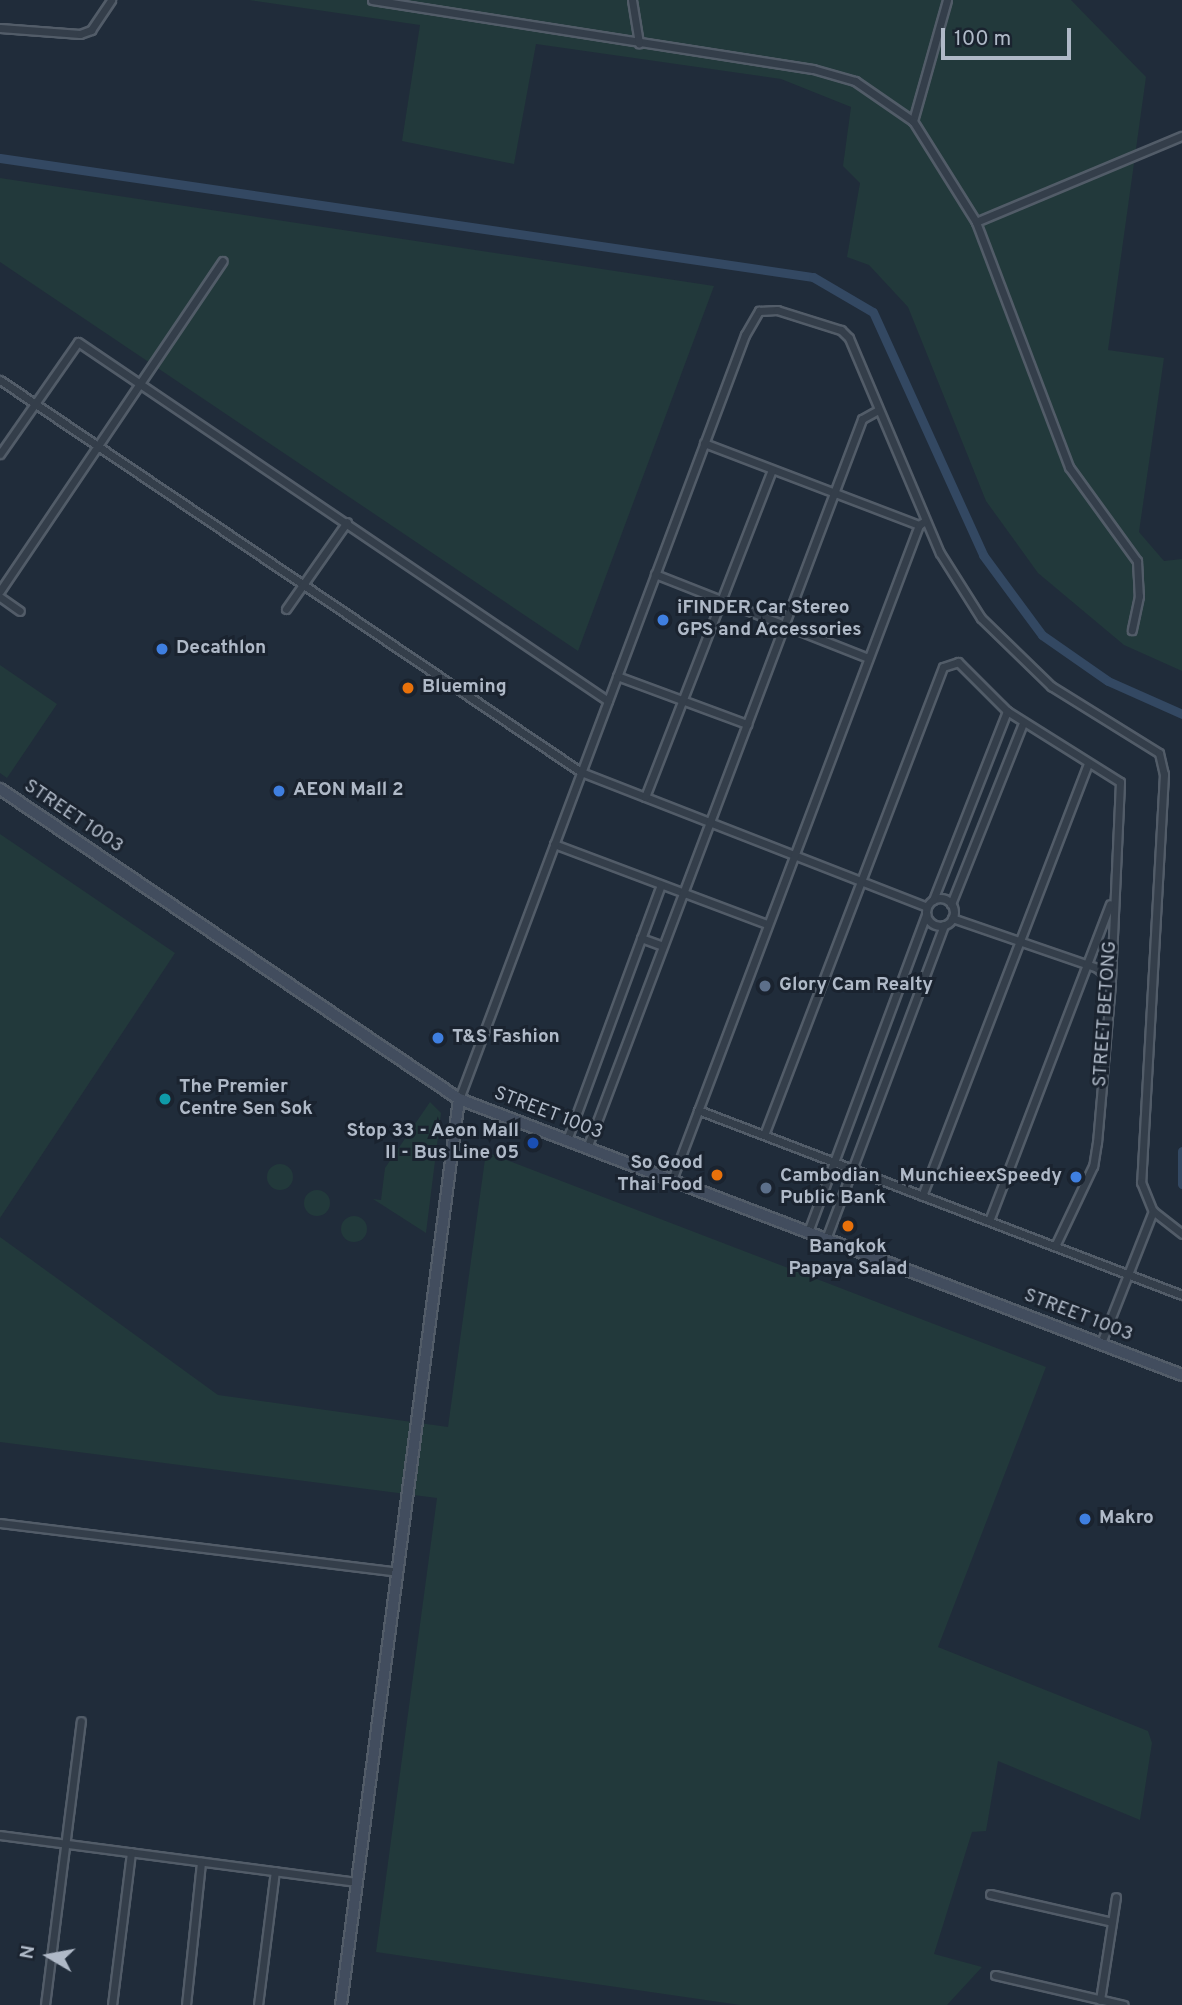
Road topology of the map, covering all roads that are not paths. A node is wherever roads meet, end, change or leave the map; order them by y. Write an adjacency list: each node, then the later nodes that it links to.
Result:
1 (111, 0): 5 (street)
2 (372, 0): 6 (street)
3 (632, 0): 6 (street)
4 (947, 0): 7 (street)
5 (0, 28)
6 (639, 43): 7 (street)
7 (913, 121): 9 (street)
8 (1182, 136): 9 (street)
9 (976, 222): 30 (street)
10 (223, 261): 12 (street)
11 (0, 380): 13 (street)
12 (142, 381): 13 (street); 16 (street); 20 (street)
13 (34, 404): 16 (street); 17 (street)
14 (878, 410): 15 (street); 19 (street); 21 (street)
15 (704, 443): 18 (street); 22 (street)
16 (100, 447): 23 (street); 24 (street)
17 (0, 454)
18 (772, 470): 19 (street); 26 (street)
19 (834, 493): 21 (street); 29 (street)
20 (347, 522): 23 (street); 34 (street)
21 (922, 523): 31 (street); 69 (street)
22 (655, 574): 26 (street); 32 (street)
23 (304, 584): 27 (street); 39 (street)
24 (0, 591)
25 (0, 597): 28 (street)
26 (722, 600): 29 (street); 33 (street)
27 (286, 609)
28 (20, 611)
29 (784, 625): 31 (street); 37 (street)
30 (1132, 629)
31 (868, 658): 44 (street)
32 (617, 676): 33 (street); 34 (street)
33 (683, 700): 37 (street); 41 (street)
34 (608, 701): 39 (street)
35 (1007, 711): 36 (street); 45 (street); 48 (street)
36 (1023, 723): 38 (street); 50 (street)
37 (747, 724): 42 (street)
38 (1088, 764): 49 (street, STREET BETONG); 56 (street)
39 (581, 772): 41 (street); 43 (street)
40 (0, 789): 60 (main road, STREET 1003)
41 (645, 797): 42 (street)
42 (710, 822): 44 (street); 47 (street)
43 (554, 844): 46 (street); 60 (street)
44 (794, 855): 45 (street); 53 (street)
45 (862, 882): 51 (street); 62 (street)
46 (661, 885): 47 (street); 55 (street)
47 (683, 894): 53 (street); 57 (street)
48 (933, 900): 50 (street); 51 (street)
49 (1111, 900): 58 (street); 59 (street, STREET BETONG)
50 (951, 904): 52 (street)
51 (927, 911): 54 (street); 65 (street)
52 (952, 918): 54 (street); 56 (street)
53 (767, 924): 61 (street)
54 (944, 925): 66 (street)
55 (641, 938): 57 (street); 63 (street)
56 (1018, 941): 58 (street); 68 (street)
57 (663, 946): 64 (street)
58 (1084, 965): 59 (street); 70 (street)
59 (1111, 984): 74 (street, STREET BETONG)
60 (459, 1099): 63 (main road, STREET 1003); 80 (main road)
61 (698, 1110): 62 (street); 67 (street)
62 (764, 1135): 65 (street)
63 (567, 1140): 64 (main road, STREET 1003)
64 (587, 1147): 67 (main road, STREET 1003)
65 (834, 1162): 66 (street); 71 (street)
66 (852, 1168): 68 (street); 73 (street)
67 (672, 1180): 71 (main road, STREET 1003)
68 (922, 1196): 70 (street)
69 (1153, 1211): 72 (street); 75 (street)
70 (989, 1221): 74 (street)
71 (808, 1232): 73 (main road, STREET 1003)
72 (1182, 1234)
73 (826, 1239): 77 (main road, STREET 1003)
74 (1055, 1246): 75 (street)
75 (1128, 1274): 76 (street); 77 (street)
76 (1182, 1295)
77 (1101, 1343): 78 (main road, STREET 1003)
78 (1182, 1375)
79 (0, 1523): 80 (street)
80 (398, 1572): 87 (main road)
81 (81, 1721): 83 (street)
82 (0, 1835): 83 (street)
83 (65, 1844): 84 (street); 93 (street)
84 (131, 1852): 85 (street); 94 (street)
85 (201, 1861): 86 (street); 95 (street)
86 (275, 1871): 87 (street); 96 (street)
87 (357, 1882): 97 (main road)
88 (990, 1894): 90 (street)
89 (1116, 1897): 90 (street)
90 (1112, 1922): 92 (street)
91 (995, 1975): 92 (street)
92 (1100, 2000): 98 (street)
93 (45, 2005)
94 (112, 2005)
95 (186, 2005)
96 (258, 2005)
97 (341, 2005)
98 (1124, 2005)

